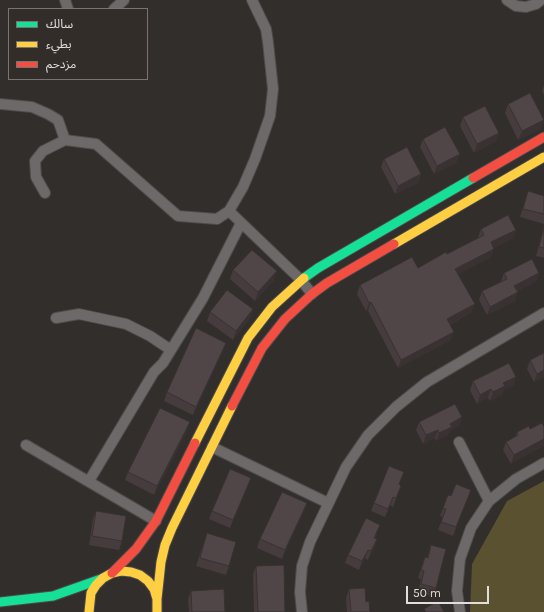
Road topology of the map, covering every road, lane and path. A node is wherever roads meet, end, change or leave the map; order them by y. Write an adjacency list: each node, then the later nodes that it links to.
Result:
1 (124, 0): 5 (street)
2 (252, 0): 11 (street)
3 (507, 0): 4 (street)
4 (541, 0)
5 (115, 8)
6 (0, 104): 8 (street)
7 (544, 137): 13 (street)
8 (65, 140): 10 (street); 11 (street)
9 (544, 157): 14 (street)
10 (45, 193)
11 (229, 211): 12 (street)
12 (241, 223): 13 (street); 17 (street)
13 (301, 280): 14 (street); 18 (street)
14 (312, 294): 21 (street)
15 (544, 313): 26 (street)
16 (56, 318): 17 (street)
17 (171, 350): 24 (street)
18 (201, 431): 21 (street); 22 (street)
19 (459, 442): 25 (street)
20 (26, 445): 24 (street)
21 (212, 447): 22 (street); 26 (street); 30 (street)
22 (192, 449): 27 (street)
23 (544, 463): 25 (street)
24 (89, 481): 27 (street)
25 (489, 501): 35 (street)
26 (328, 502): 34 (street)
27 (156, 521): 28 (street)
28 (112, 573): 29 (street); 30 (street)
29 (103, 578): 31 (street); 32 (street)
30 (157, 599): 33 (street)
31 (0, 602)
32 (90, 612)
33 (157, 612)
34 (302, 612)
35 (460, 612)

